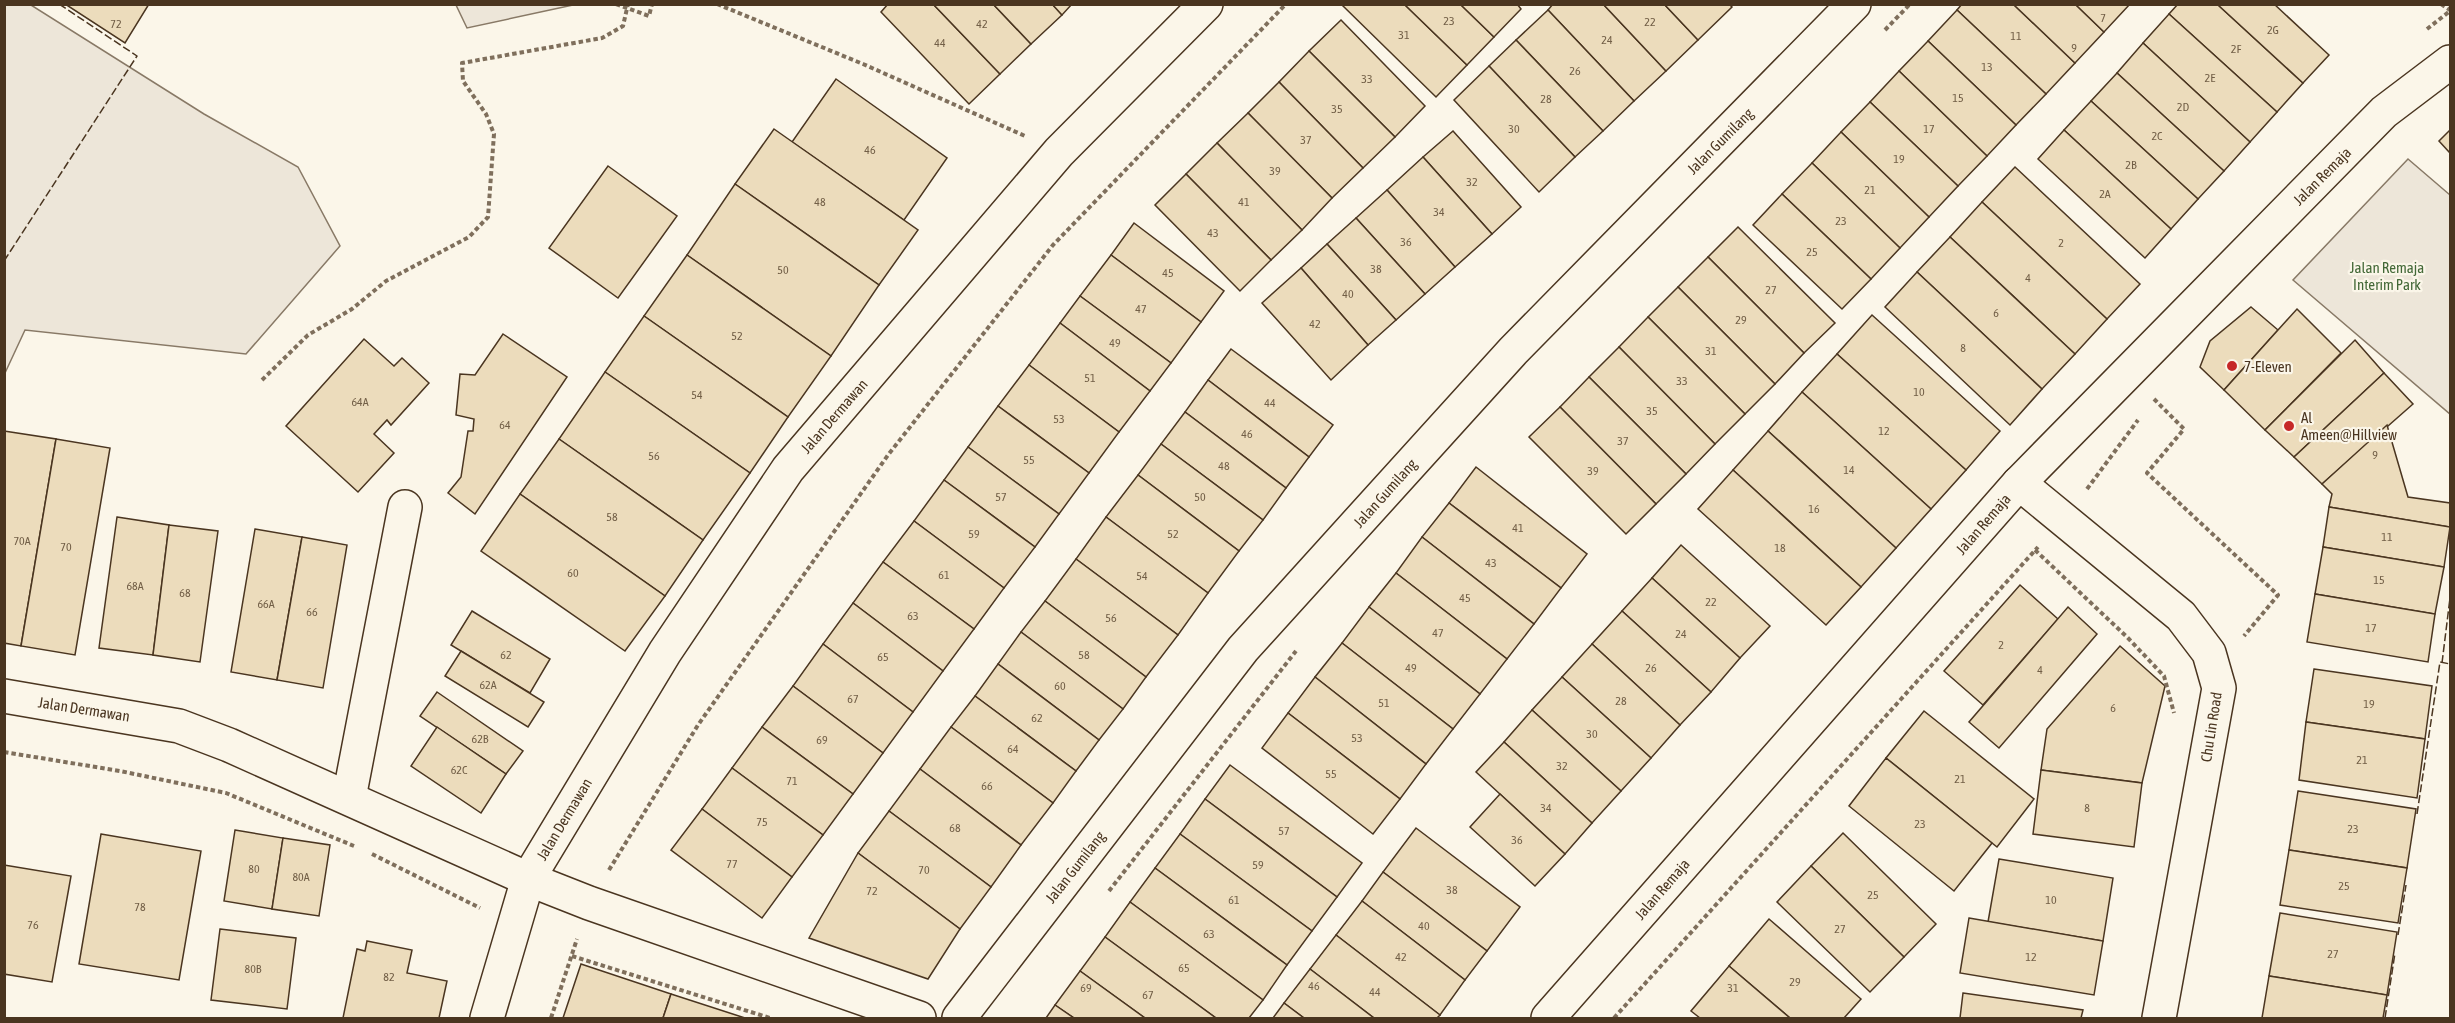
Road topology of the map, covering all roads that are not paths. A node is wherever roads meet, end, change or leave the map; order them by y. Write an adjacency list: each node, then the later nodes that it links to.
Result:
1 (1206, 4): 8 (street, Jalan Dermawan)
2 (1854, 4): 11 (street, Jalan Gumilang)
3 (2451, 62): 4 (street, Jalan Remaja)
4 (2019, 483): 12 (street, Jalan Remaja); 13 (street, Chu Lin Road)
5 (405, 507): 7 (street)
6 (4, 696): 7 (street, Jalan Dermawan)
7 (349, 798): 8 (street, Jalan Dermawan)
8 (528, 879): 9 (street, Jalan Dermawan); 10 (street, Jalan Dermawan)
9 (488, 1018)
10 (919, 1018)
11 (959, 1018)
12 (1548, 1018)
13 (2159, 1018)

